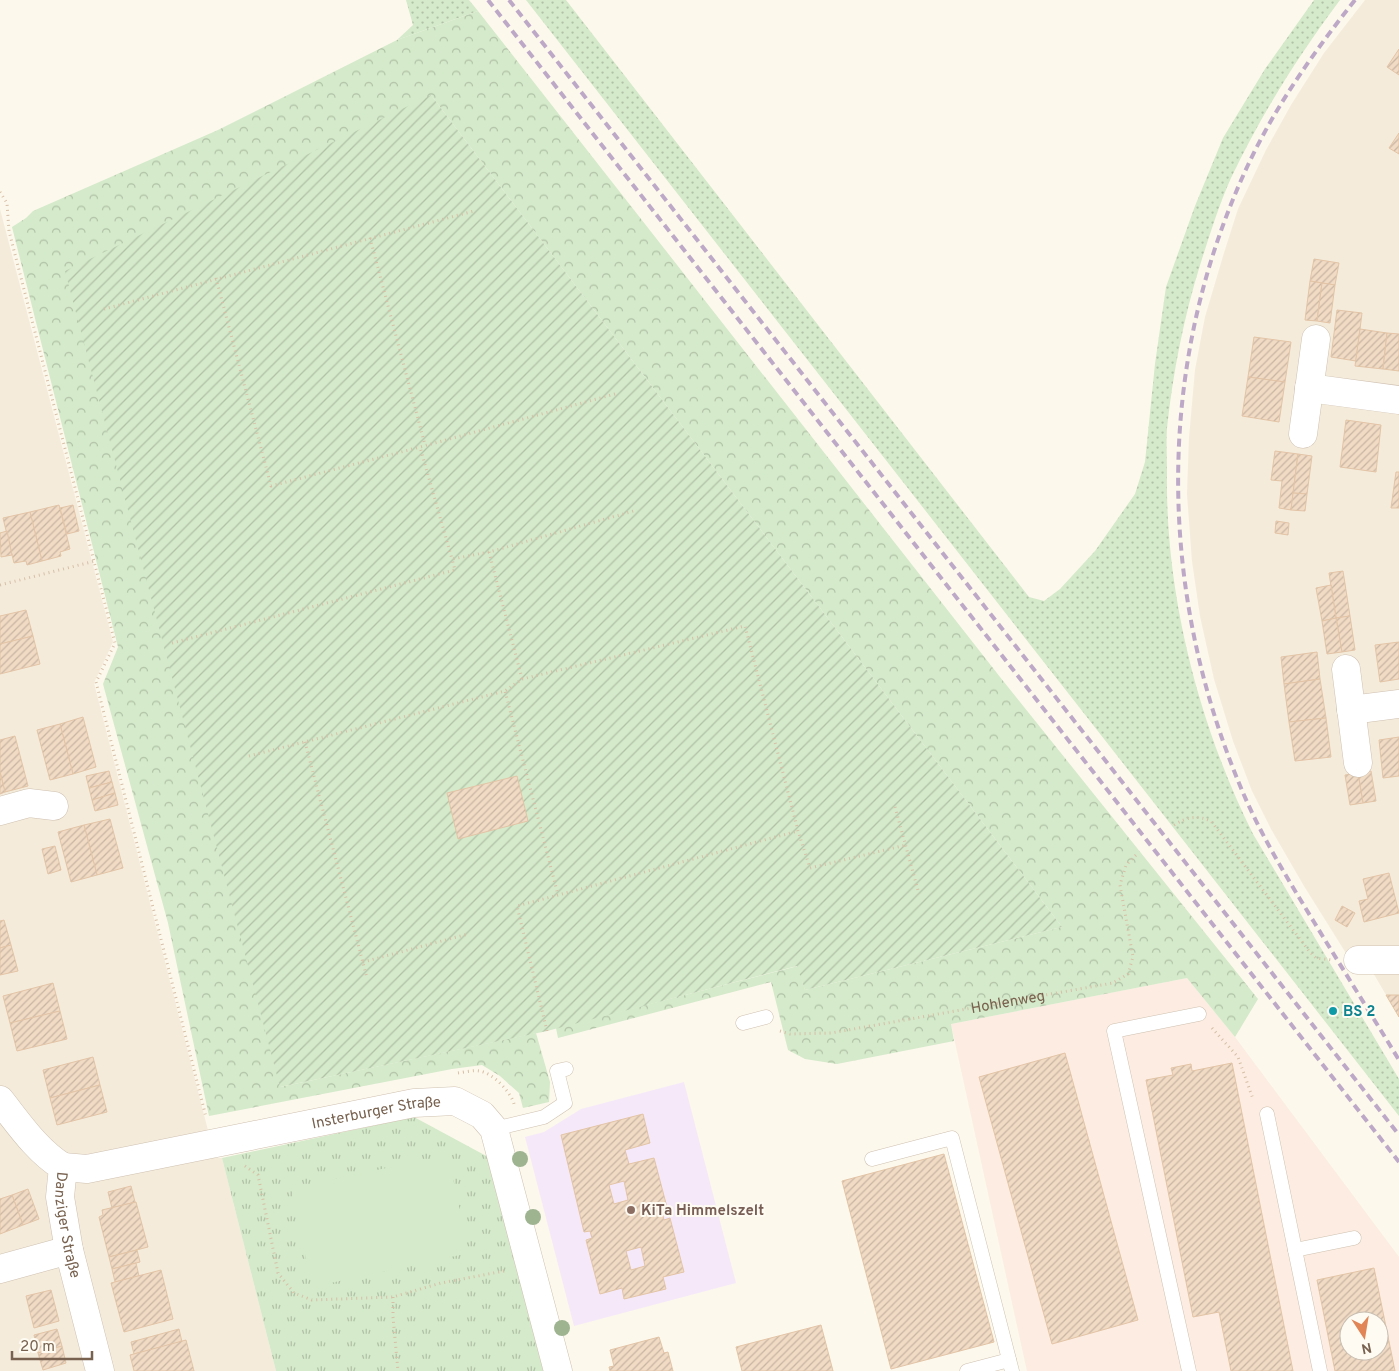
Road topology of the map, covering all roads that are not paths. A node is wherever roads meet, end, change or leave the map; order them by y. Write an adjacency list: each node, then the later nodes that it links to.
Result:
1 (1316, 339): 2 (street)
2 (1309, 388): 3 (street); 4 (street)
3 (1399, 400)
4 (1303, 434)
5 (1346, 669): 7 (street)
6 (1399, 704): 7 (street)
7 (1351, 710): 8 (street)
8 (1358, 763)
9 (54, 806): 10 (street)
10 (0, 811)
11 (1348, 960): 12 (street)
12 (1399, 960)
13 (1199, 1014): 30 (lane)
14 (766, 1017): 15 (lane)
15 (742, 1023)
16 (562, 1070): 19 (lane)
17 (0, 1100): 21 (street, Danziger Straße)
18 (1267, 1114): 24 (lane)
19 (507, 1126): 21 (street, Insterburger Straße); 28 (street)
20 (872, 1158): 26 (lane)
21 (63, 1167): 23 (street, Danziger Straße)
22 (1354, 1238): 24 (lane)
23 (68, 1250): 25 (street); 27 (street, Danziger Straße)
24 (1295, 1250): 31 (lane)
25 (0, 1269)
26 (1010, 1365): 29 (lane)
27 (100, 1371)
28 (558, 1371)
29 (967, 1371)
30 (1188, 1371)
31 (1320, 1371)

